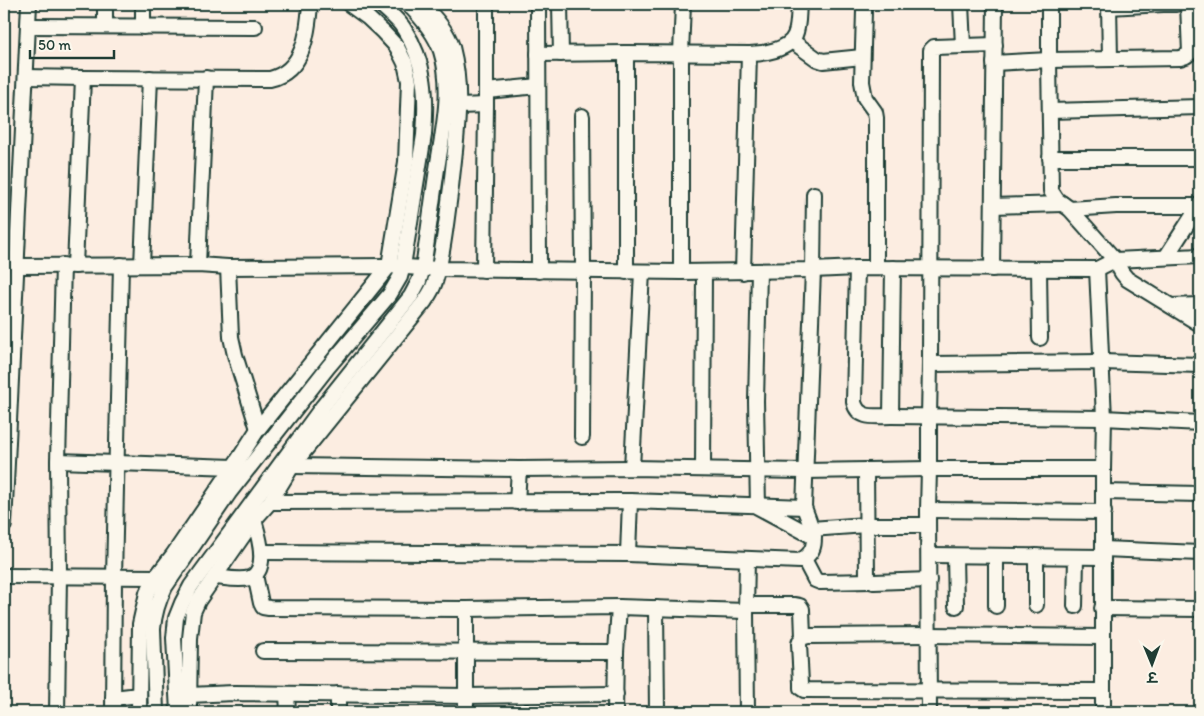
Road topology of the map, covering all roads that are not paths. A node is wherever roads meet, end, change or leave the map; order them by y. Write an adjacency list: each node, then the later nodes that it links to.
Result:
1 (29, 4): 22 (street)
2 (105, 4): 23 (street)
3 (143, 4): 24 (street)
4 (310, 4): 41 (street)
5 (349, 4): 62 (street)
6 (380, 4): 63 (street)
7 (408, 4): 65 (street)
8 (421, 4): 44 (street)
9 (486, 4): 43 (street)
10 (538, 4): 31 (street)
11 (560, 4): 32 (street)
12 (683, 4): 30 (street)
13 (799, 4): 26 (street)
14 (863, 4): 34 (street)
15 (961, 4): 28 (street)
16 (995, 4): 27 (street)
17 (1050, 4): 36 (street)
18 (1162, 4): 19 (street); 21 (street)
19 (1176, 4)
20 (1188, 4): 35 (street)
21 (1109, 5): 35 (street)
22 (28, 26): 23 (street); 38 (street)
23 (106, 26): 24 (street)
24 (143, 27): 25 (street)
25 (255, 28)
26 (792, 41): 33 (street); 34 (street)
27 (994, 45): 28 (street); 37 (street)
28 (963, 46): 69 (street)
29 (626, 53): 30 (street); 32 (street); 79 (street)
30 (681, 53): 33 (street); 81 (street)
31 (538, 54): 32 (street); 42 (street)
32 (561, 54)
33 (749, 54): 83 (street)
34 (862, 57): 67 (street)
35 (1110, 59): 36 (street)
36 (1049, 60): 37 (street); 46 (street)
37 (994, 63): 51 (street)
38 (26, 77): 39 (street); 60 (street)
39 (83, 78): 40 (street); 61 (street)
40 (150, 78): 41 (street); 58 (street)
41 (206, 78): 59 (street)
42 (538, 86): 43 (street); 76 (street)
43 (486, 98): 44 (street); 74 (street)
44 (459, 106): 71 (street)
45 (1200, 106): 46 (street)
46 (1050, 111): 48 (street)
47 (582, 116): 77 (street)
48 (1050, 158): 49 (street); 53 (street)
49 (1200, 158)
50 (814, 194): 75 (street)
51 (993, 206): 53 (street); 70 (street)
52 (1200, 206): 53 (street); 55 (street)
53 (1066, 207): 56 (street)
54 (1200, 256): 55 (street)
55 (1166, 257): 56 (street)
56 (1115, 260): 73 (street); 85 (street)
57 (121, 265): 58 (street); 61 (street); 98 (street)
58 (142, 265): 59 (street)
59 (198, 265): 64 (street)
60 (17, 266): 61 (street); 119 (street)
61 (70, 266): 97 (street)
62 (389, 266): 63 (street); 64 (street); 95 (street)
63 (404, 266): 65 (street); 170 (street)
64 (228, 267): 95 (street)
65 (423, 268): 71 (street); 171 (street)
66 (857, 268): 67 (street); 75 (street); 91 (street)
67 (876, 268): 68 (street)
68 (892, 268): 69 (street); 91 (street)
69 (930, 268): 70 (street); 89 (street)
70 (992, 268): 72 (street)
71 (439, 269): 74 (street); 99 (street)
72 (1038, 269): 73 (street); 87 (street)
73 (1097, 269): 88 (street)
74 (484, 270): 76 (street)
75 (813, 270): 78 (street); 107 (street)
76 (539, 271): 77 (street)
77 (583, 271): 79 (street); 96 (street)
78 (759, 271): 83 (street); 106 (street)
79 (626, 272): 80 (street)
80 (642, 272): 81 (street); 101 (street)
81 (681, 272): 82 (street)
82 (704, 272): 83 (street); 104 (street)
83 (743, 272)
84 (1200, 305): 85 (street)
85 (1171, 306): 86 (street)
86 (1200, 324)
87 (1040, 338)
88 (1102, 362): 89 (street); 90 (street); 93 (street)
89 (930, 364): 92 (street)
90 (1200, 365)
91 (891, 416): 92 (street)
92 (928, 417): 93 (street); 105 (street)
93 (1104, 418): 94 (street); 102 (street)
94 (1200, 423)
95 (258, 429): 100 (street)
96 (582, 437)
97 (58, 461): 98 (street); 136 (street)
98 (116, 462): 100 (street); 137 (street)
99 (292, 466): 103 (street); 112 (street)
100 (234, 467): 138 (street)
101 (632, 468): 103 (street); 104 (street)
102 (1103, 468): 105 (street); 109 (street)
103 (518, 469): 113 (street)
104 (703, 469): 106 (street)
105 (929, 469): 108 (street); 116 (street)
106 (758, 470): 107 (street); 114 (street)
107 (806, 470): 108 (street); 115 (street)
108 (866, 470): 120 (street)
109 (1103, 492): 110 (street); 117 (street)
110 (1200, 494)
111 (630, 501): 113 (street); 114 (street); 126 (street)
112 (270, 502): 113 (street); 118 (street)
113 (517, 502)
114 (758, 506): 115 (street); 122 (street)
115 (804, 507): 122 (street)
116 (928, 510): 117 (street); 121 (street)
117 (1104, 512): 124 (street)
118 (254, 520): 123 (street); 139 (street)
119 (4, 525)
120 (866, 525): 121 (street); 122 (street); 141 (street)
121 (928, 525): 127 (street)
122 (813, 533): 132 (street)
123 (261, 552): 126 (street); 134 (street)
124 (1103, 553): 125 (street); 131 (street); 149 (street)
125 (1200, 553)
126 (628, 554): 133 (street)
127 (929, 555): 128 (street); 140 (street)
128 (955, 556): 129 (street); 143 (street)
129 (996, 556): 130 (street); 144 (street)
130 (1036, 556): 131 (street); 142 (street)
131 (1076, 557): 145 (street)
132 (804, 558): 133 (street); 141 (street)
133 (746, 559): 148 (street)
134 (255, 575): 139 (street); 150 (street)
135 (4, 576): 136 (street)
136 (59, 576): 137 (street); 167 (street)
137 (114, 577): 138 (street); 166 (street)
138 (156, 577): 163 (street)
139 (215, 577): 164 (street)
140 (929, 580): 141 (street); 152 (street)
141 (870, 581)
142 (1036, 605)
143 (956, 606)
144 (996, 606)
145 (1075, 606)
146 (619, 608): 147 (street); 150 (street); 157 (street)
147 (656, 608): 148 (street); 177 (street)
148 (746, 608): 153 (street); 178 (street)
149 (1102, 608): 151 (street); 154 (street)
150 (466, 609): 156 (street)
151 (1200, 609)
152 (928, 635): 153 (street); 154 (street); 158 (street)
153 (803, 637): 158 (street)
154 (1102, 637): 159 (street)
155 (264, 651): 156 (street)
156 (467, 652): 157 (street); 165 (street)
157 (616, 652): 162 (street)
158 (928, 690): 159 (street); 179 (street)
159 (1103, 691): 180 (street)
160 (288, 694): 161 (street); 164 (street); 173 (street)
161 (338, 694): 165 (street); 174 (street)
162 (616, 694): 165 (street); 176 (street)
163 (139, 695): 166 (street); 169 (street)
164 (189, 695): 172 (street)
165 (467, 696): 175 (street)
166 (113, 698): 168 (street)
167 (58, 712)
168 (113, 712)
169 (139, 712)
170 (156, 712)
171 (178, 712)
172 (189, 712)
173 (288, 712)
174 (338, 712)
175 (466, 712)
176 (616, 712)
177 (657, 712)
178 (747, 712)
179 (929, 712)
180 (1103, 712)

